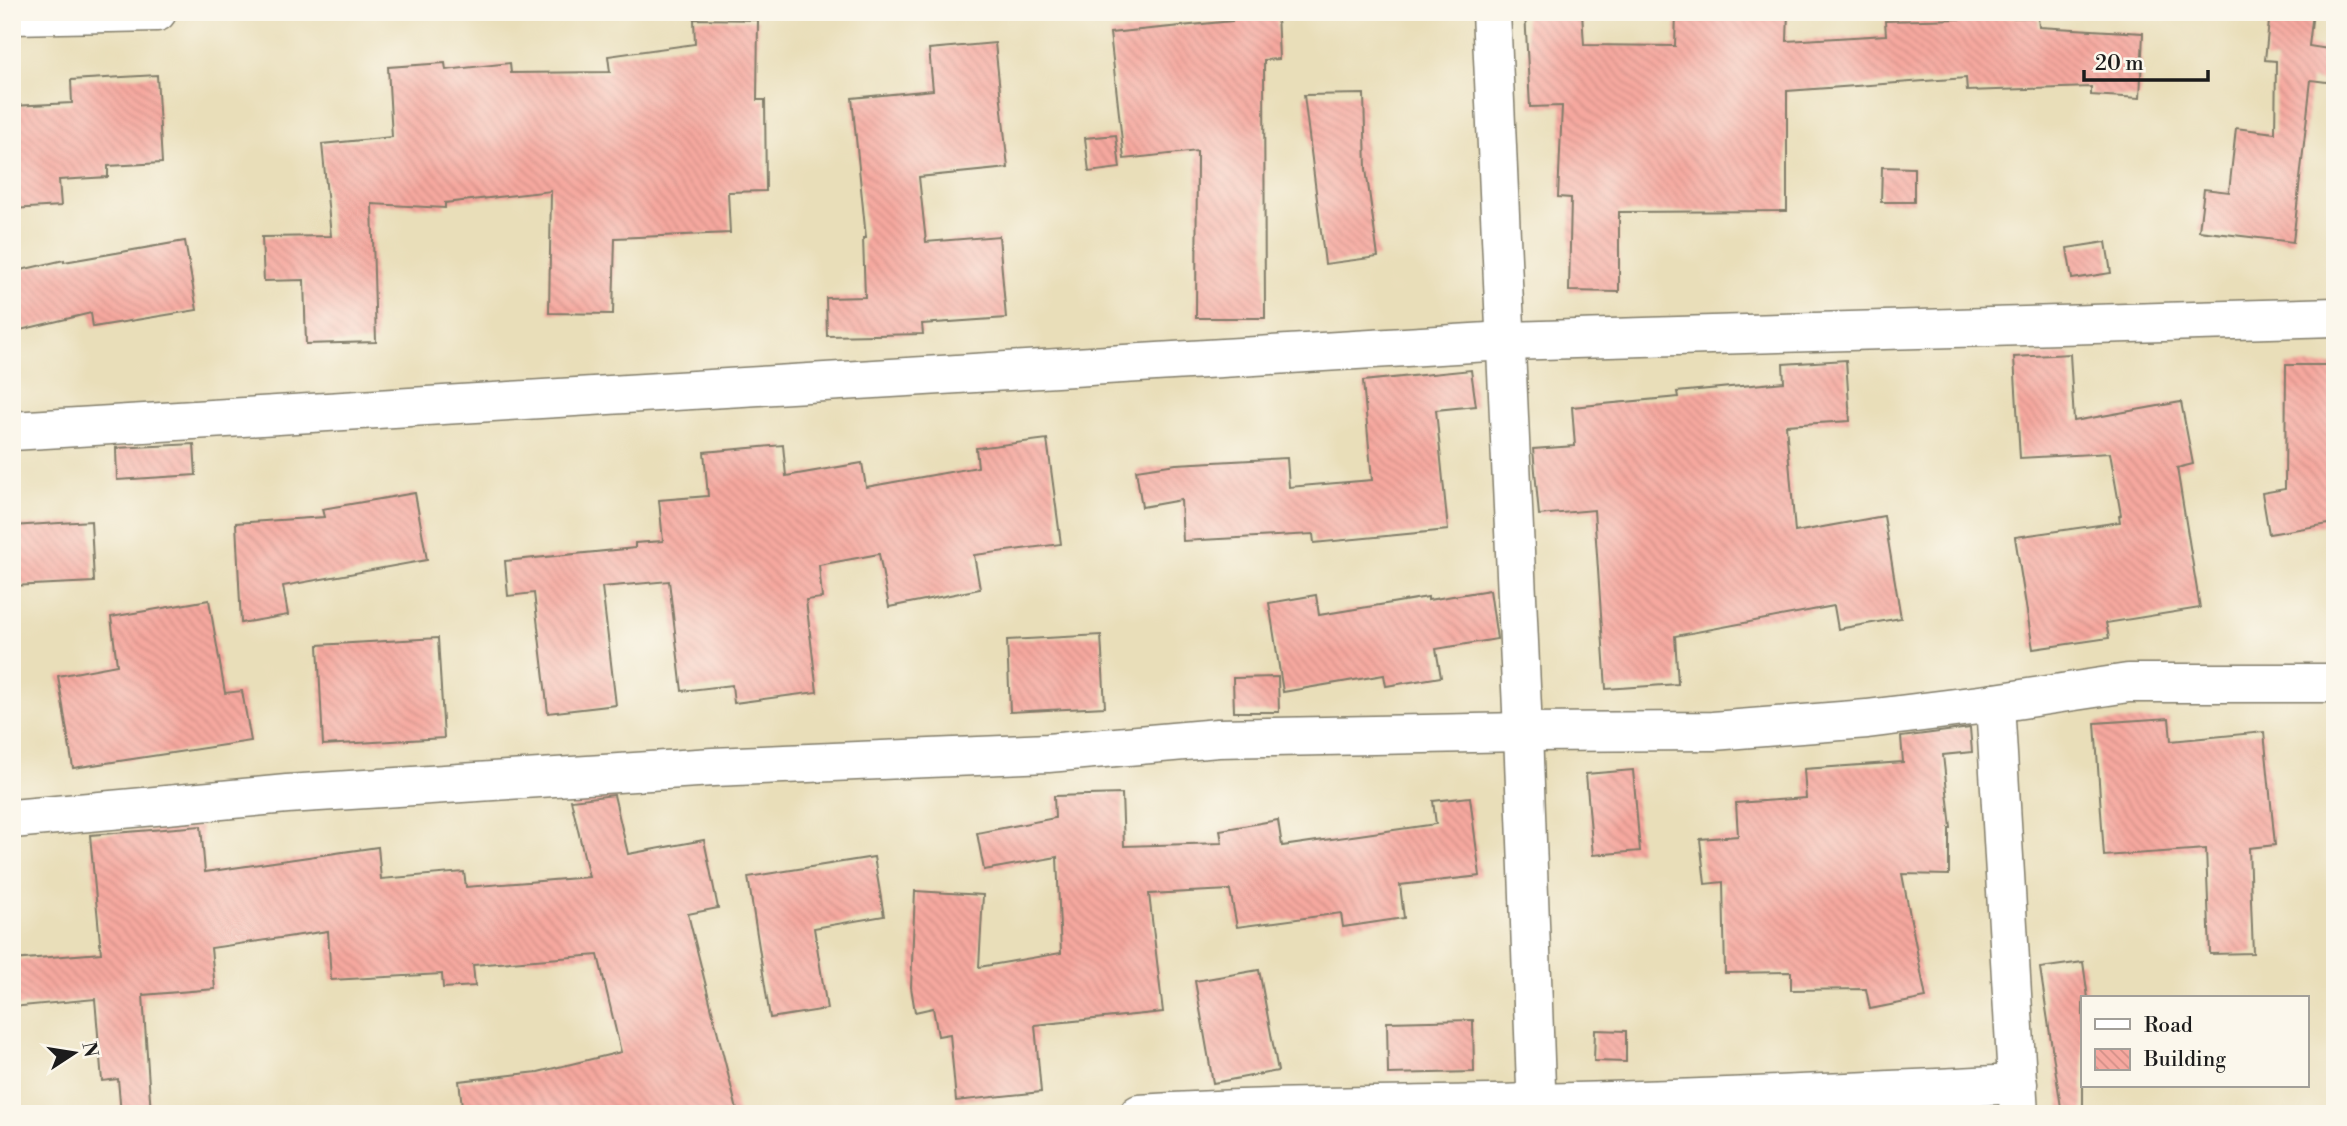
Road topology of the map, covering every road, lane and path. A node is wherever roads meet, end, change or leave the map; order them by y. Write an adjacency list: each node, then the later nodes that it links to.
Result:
1 (156, 12): 3 (street)
2 (1491, 12): 5 (street)
3 (12, 15)
4 (2335, 317): 5 (street)
5 (1505, 341): 6 (street); 9 (street)
6 (12, 431)
7 (2335, 683): 8 (street)
8 (1996, 703): 9 (street); 11 (street)
9 (1523, 732): 10 (street); 12 (street)
10 (12, 819)
11 (2018, 1099): 12 (street)
12 (1536, 1109): 13 (street)
13 (1139, 1114)

